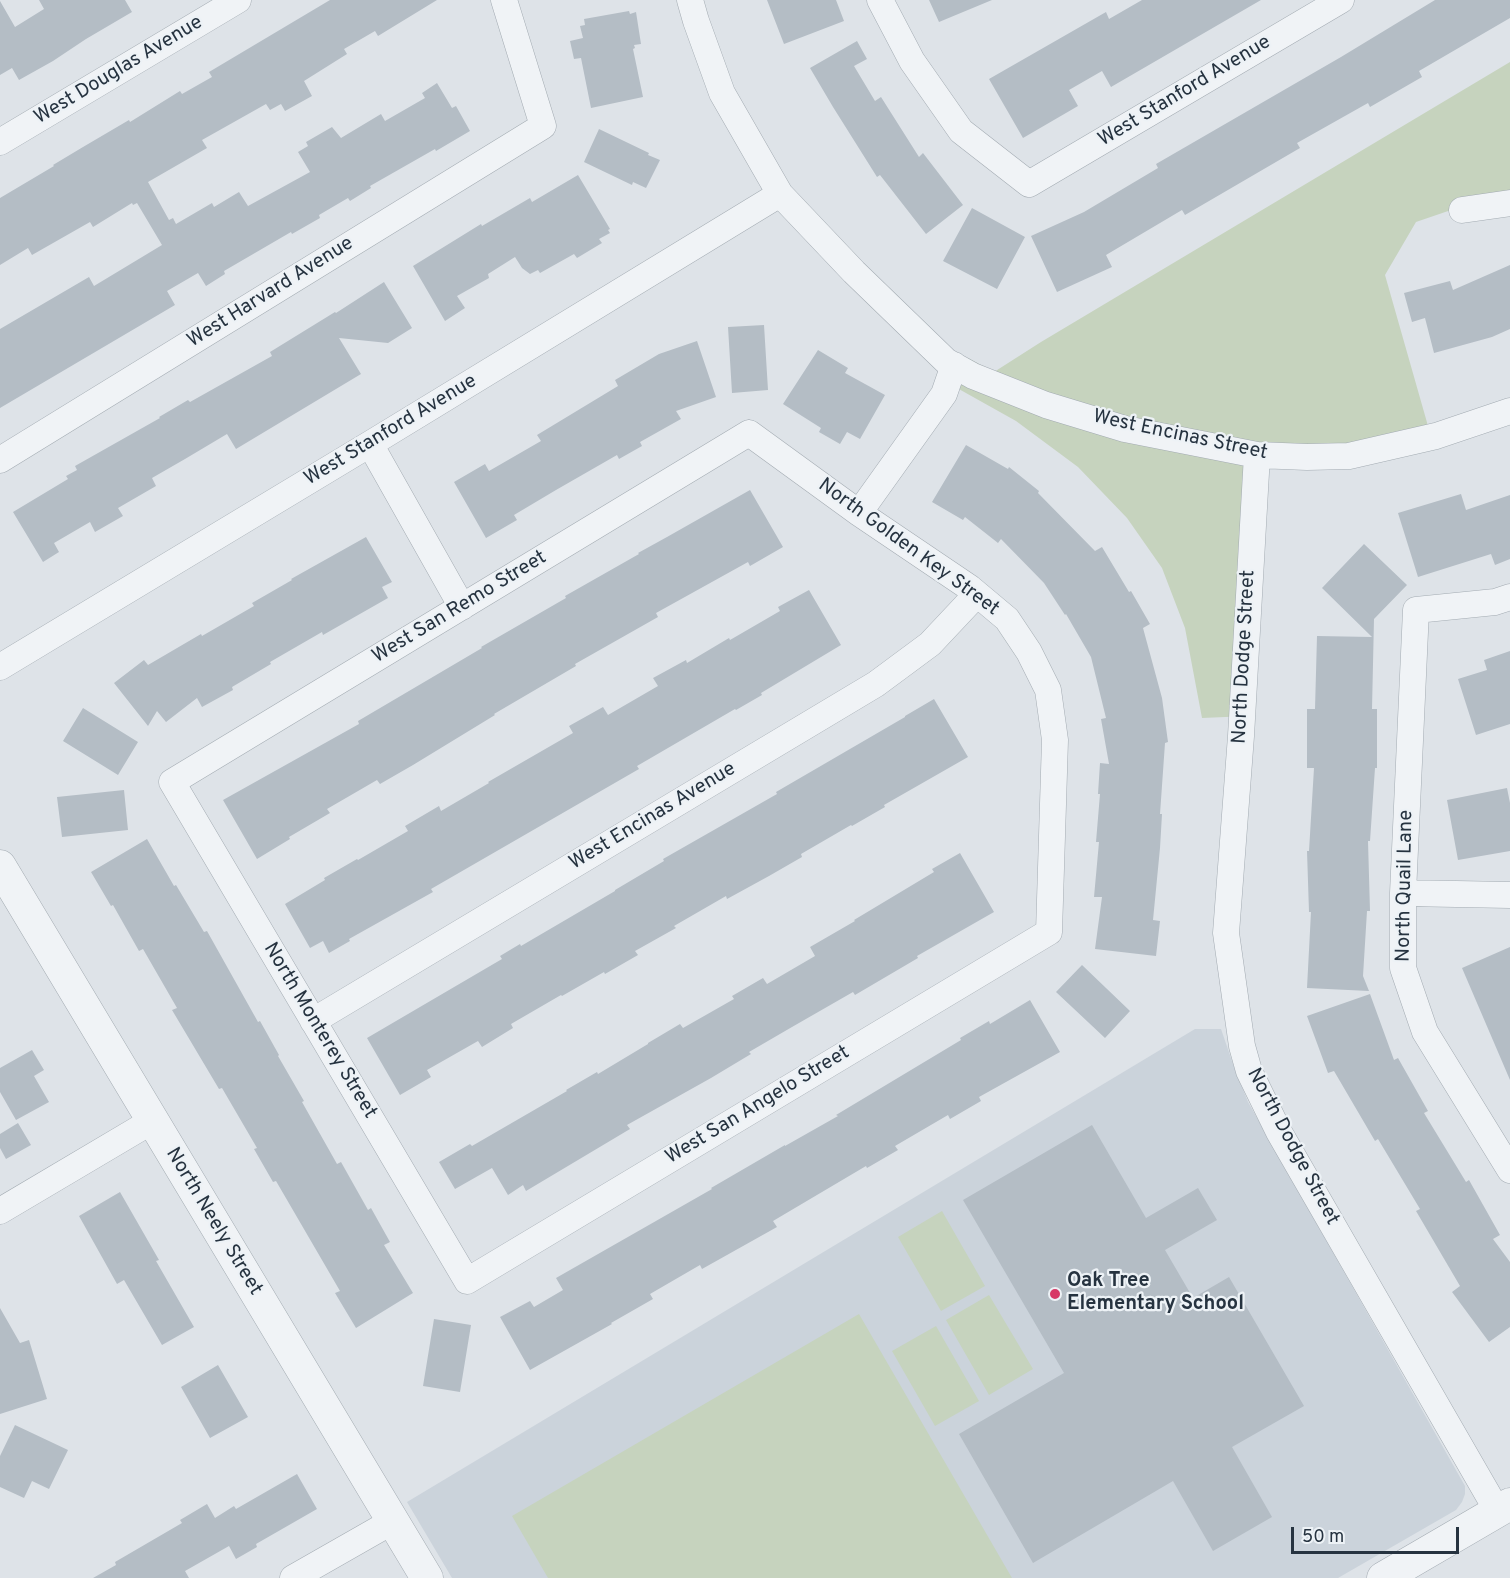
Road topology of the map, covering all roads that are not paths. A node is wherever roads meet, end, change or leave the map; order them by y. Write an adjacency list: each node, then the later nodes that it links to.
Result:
1 (238, 0): 6 (street, West Douglas Avenue)
2 (504, 0): 15 (street, West Harvard Avenue)
3 (690, 0): 7 (street)
4 (880, 0): 5 (street, West Stanford Avenue)
5 (1341, 0)
6 (0, 142)
7 (780, 194): 10 (street, West Encinas Street); 13 (street, West Stanford Avenue)
8 (1510, 203): 9 (street)
9 (1462, 210)
10 (954, 365): 14 (street, West Encinas Street); 16 (street)
11 (1510, 411): 14 (street, West Encinas Street)
12 (749, 433): 16 (street, North Golden Key Street); 19 (street, West San Remo Street)
13 (370, 444): 19 (street); 20 (street, West Stanford Avenue)
14 (1257, 455): 31 (street, North Dodge Street)
15 (0, 460)
16 (859, 513): 17 (street, North Golden Key Street)
17 (977, 594): 25 (street, North Golden Key Street); 26 (street, West Encinas Avenue)
18 (1510, 597): 23 (street, North Quail Lane)
19 (462, 607): 21 (street, West San Remo Street)
20 (0, 667)
21 (172, 782): 26 (street, North Monterey Street)
22 (0, 866): 27 (street, North Neely Street)
23 (1403, 893): 24 (street); 28 (street, North Quail Lane)
24 (1510, 895)
25 (1048, 932): 30 (street, West San Angelo Street)
26 (313, 1021): 30 (street, North Monterey Street)
27 (152, 1121): 29 (street); 32 (street, North Neely Street)
28 (1510, 1170)
29 (0, 1211)
30 (466, 1281)
31 (1504, 1508): 35 (street)
32 (393, 1521): 33 (street); 34 (street, North Neely Street)
33 (292, 1578)
34 (427, 1578)
35 (1384, 1578)

